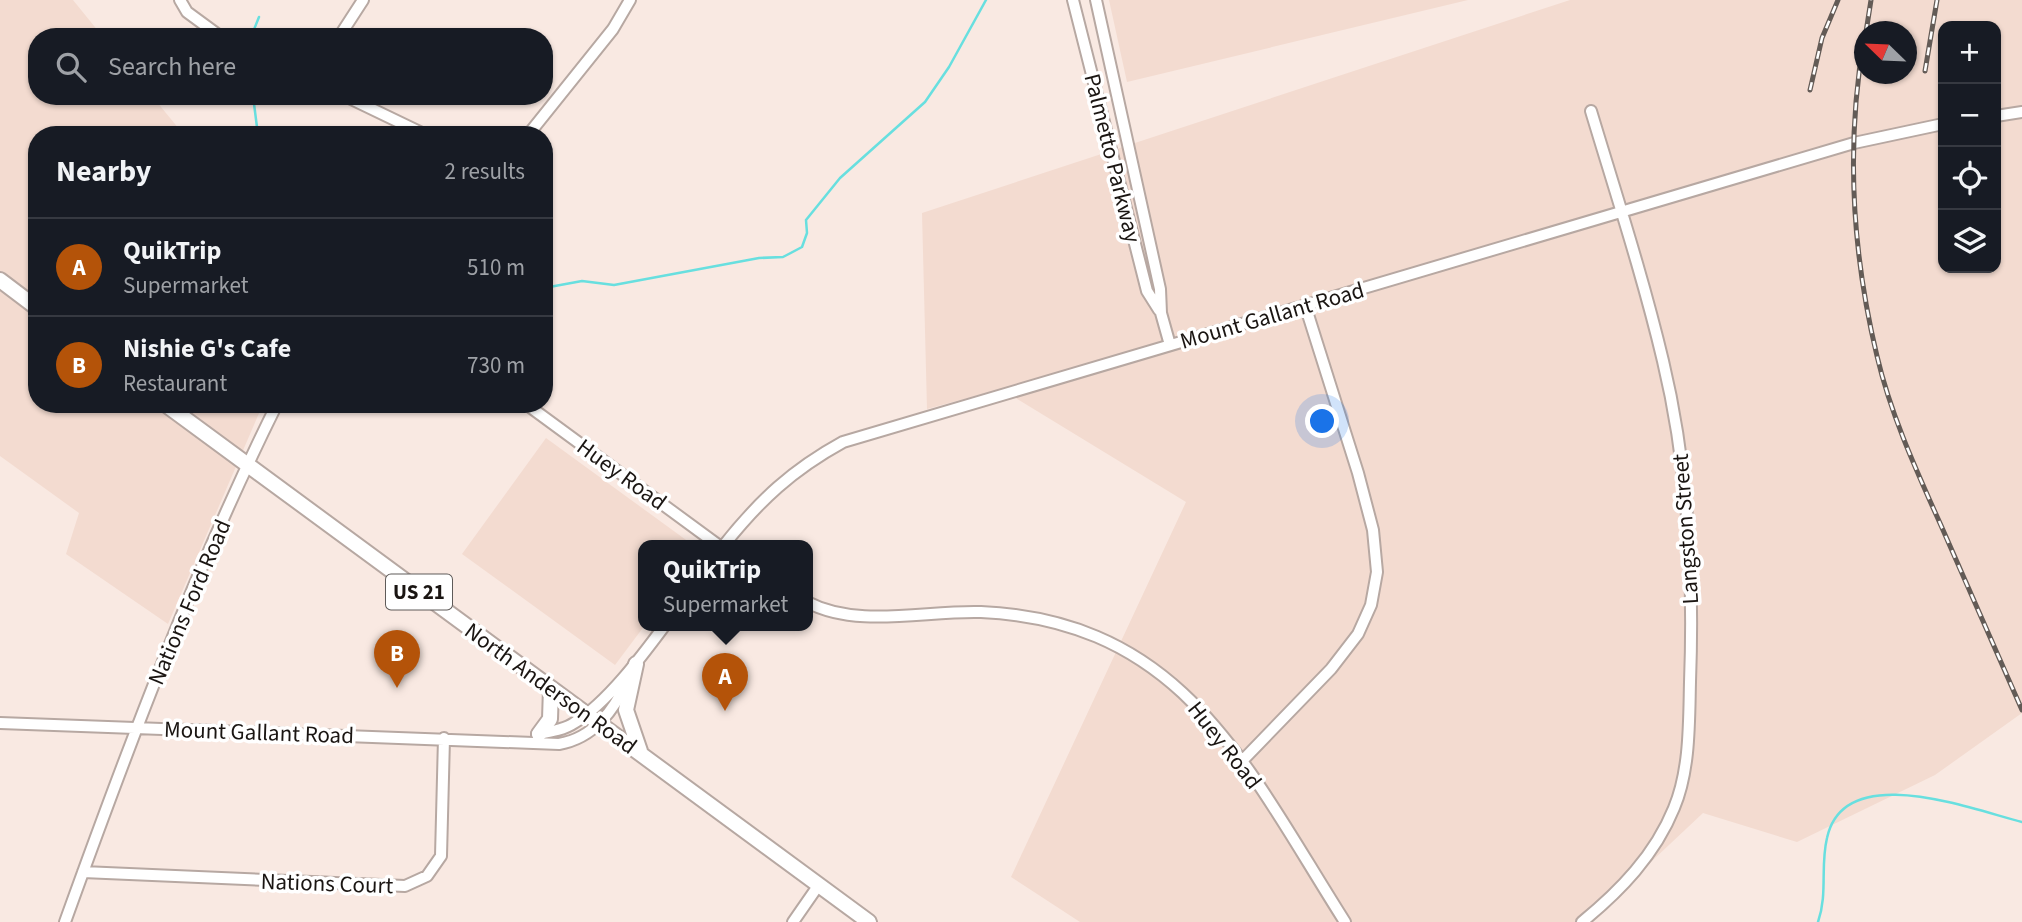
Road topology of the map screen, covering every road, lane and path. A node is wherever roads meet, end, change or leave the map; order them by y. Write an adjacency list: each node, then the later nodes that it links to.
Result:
1 (180, 0): 6 (street)
2 (363, 0): 7 (street)
3 (630, 0): 8 (street)
4 (1073, 0): 21 (street, Palmetto Parkway)
5 (1096, 0): 21 (street, Palmetto Parkway)
6 (209, 28)
7 (345, 28)
8 (553, 104)
9 (364, 105): 15 (street)
10 (552, 105): 16 (street)
11 (1591, 111): 17 (street, Langston Street)
12 (2022, 111): 13 (street)
13 (2001, 115)
14 (1938, 125): 17 (street, Mount Gallant Road)
15 (407, 126)
16 (535, 126)
17 (1622, 212): 20 (street, Mount Gallant Road); 48 (street, Langston Street)
18 (0, 281): 19 (main road)
19 (28, 301)
20 (1305, 305): 22 (street, Mount Gallant Road); 41 (street)
21 (1161, 313): 22 (street, Palmetto Parkway)
22 (1170, 345): 28 (street, Mount Gallant Road)
23 (177, 413): 26 (main road, North Anderson Road / US 21)
24 (273, 413): 26 (street, Nations Ford Road)
25 (538, 413): 27 (street, Huey Road)
26 (247, 465): 32 (main road, North Anderson Road / US 21); 36 (street, Nations Ford Road)
27 (711, 540)
28 (728, 540)
29 (813, 604): 41 (street, Huey Road)
30 (661, 631): 31 (street, Mount Gallant Road)
31 (636, 664): 33 (street, Mount Gallant Road); 35 (street, Mount Gallant Road); 40 (main road)
32 (551, 688): 33 (main road, North Anderson Road / US 21); 37 (main road)
33 (586, 715): 35 (main road, North Anderson Road / US 21); 37 (street, Mount Gallant Road)
34 (0, 723): 36 (street, Mount Gallant Road)
35 (599, 724): 39 (street, Mount Gallant Road); 40 (main road, North Anderson Road / US 21)
36 (137, 728): 38 (street, Mount Gallant Road); 42 (street, Nations Ford Road)
37 (539, 734): 39 (street, Mount Gallant Road)
38 (444, 738): 39 (street, Mount Gallant Road); 42 (street, Nations Court)
39 (518, 741)
40 (642, 756): 43 (main road, North Anderson Road / US 21)
41 (1242, 761): 47 (street, Huey Road)
42 (83, 872): 44 (street, Nations Ford Road)
43 (818, 886): 45 (street); 46 (main road, North Anderson Road / US 21)
44 (65, 922)
45 (793, 922)
46 (869, 922)
47 (1345, 922)
48 (1582, 922)

